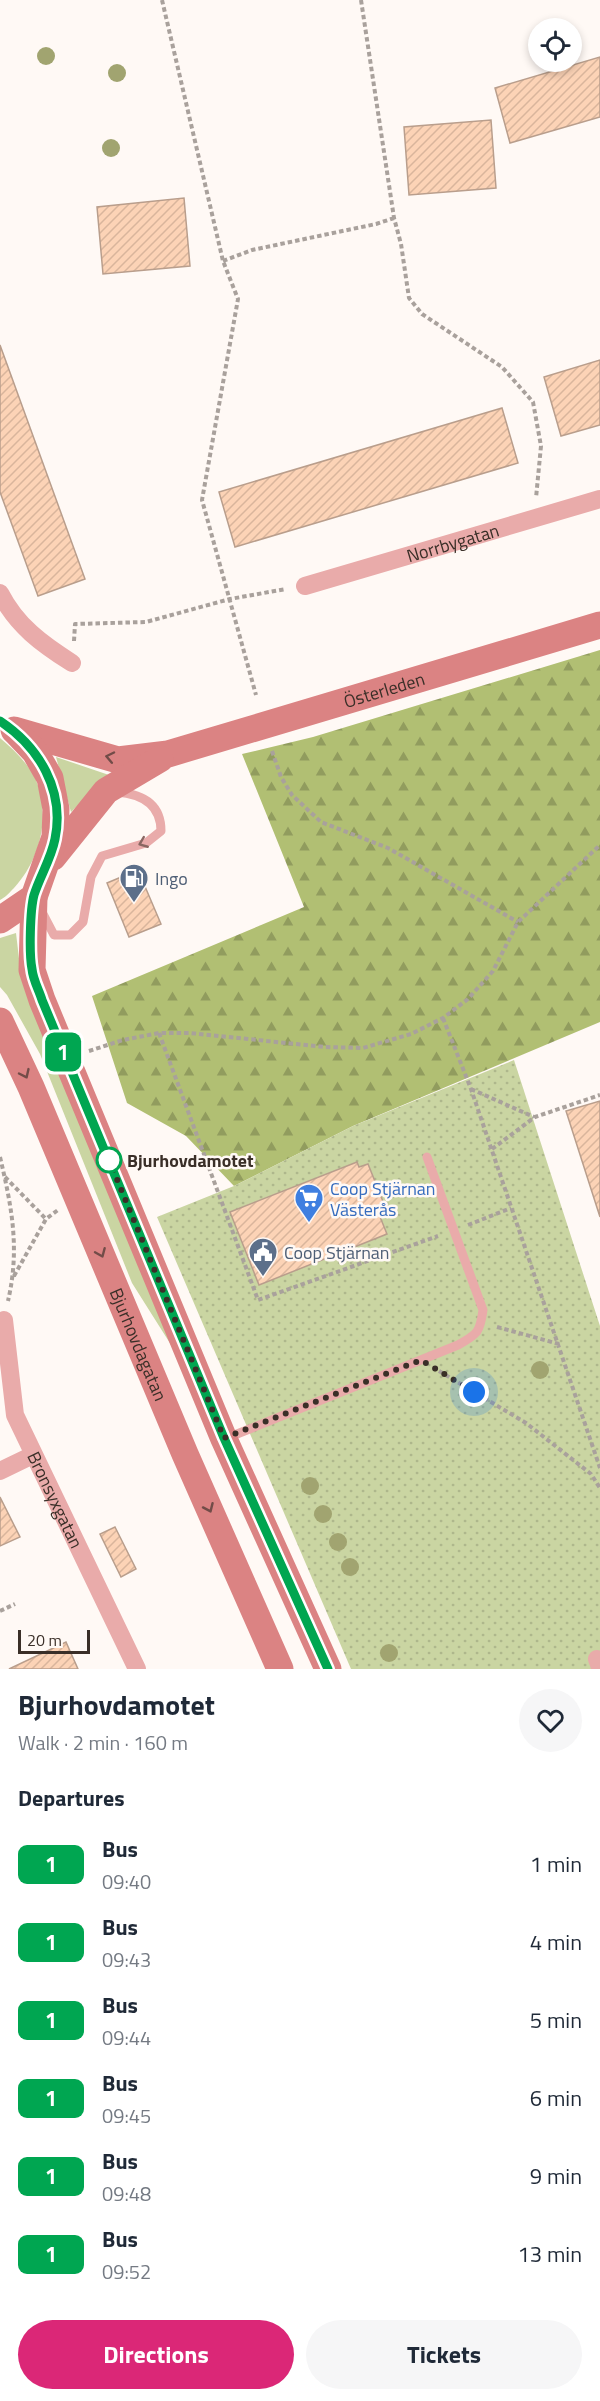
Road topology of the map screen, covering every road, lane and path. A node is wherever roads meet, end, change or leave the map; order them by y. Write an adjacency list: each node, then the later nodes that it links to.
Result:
1 (162, 0): 4 (path)
2 (361, 0): 3 (path)
3 (394, 218): 4 (path); 6 (path)
4 (223, 261): 9 (path)
5 (600, 499): 6 (street, Norrbygatan)
6 (540, 516): 7 (street, Norrbygatan)
7 (305, 586): 9 (path)
8 (0, 593): 11 (street)
9 (230, 599): 11 (path); 12 (path)
10 (600, 625): 15 (main road, Österleden)
11 (72, 663)
12 (256, 695)
13 (7, 726): 15 (main road, Österleden, one-way to 13); 18 (main road)
14 (272, 751): 21 (path)
15 (168, 754): 16 (main road, Österleden)
16 (106, 791): 18 (main road, Österleden); 19 (lane, one-way to 19)
17 (600, 845): 21 (path)
18 (47, 865): 19 (main road)
19 (34, 897): 20 (main road); 42 (main road)
20 (0, 920)
21 (518, 922): 22 (path)
22 (443, 1018): 24 (path); 26 (path)
23 (0, 1021): 43 (main road, Bjurhovdagatan, one-way to 43)
24 (159, 1033): 25 (path); 36 (path)
25 (82, 1053)
26 (471, 1089): 28 (path); 29 (path)
27 (600, 1095): 28 (path)
28 (535, 1118): 29 (path)
29 (492, 1149): 33 (path)
30 (0, 1157): 32 (path)
31 (427, 1157): 36 (lane)
32 (4, 1177): 35 (path); 37 (path)
33 (511, 1208): 36 (path); 40 (path)
34 (58, 1210): 35 (path)
35 (46, 1219): 37 (path)
36 (453, 1230): 39 (lane)
37 (14, 1276): 38 (path)
38 (2, 1321): 44 (street, Bronsyxgatan)
39 (481, 1324): 40 (path); 41 (lane)
40 (559, 1345): 45 (path)
41 (421, 1360): 42 (lane); 47 (path)
42 (224, 1438): 43 (main road); 52 (main road)
43 (185, 1454): 51 (main road, Bjurhovdagatan, one-way to 51)
44 (33, 1455): 46 (street); 50 (street, Bronsyxgatan)
45 (600, 1467)
46 (0, 1471)
47 (600, 1488)
48 (15, 1604): 49 (path)
49 (0, 1611)
50 (137, 1669)
51 (280, 1669)
52 (327, 1669)

